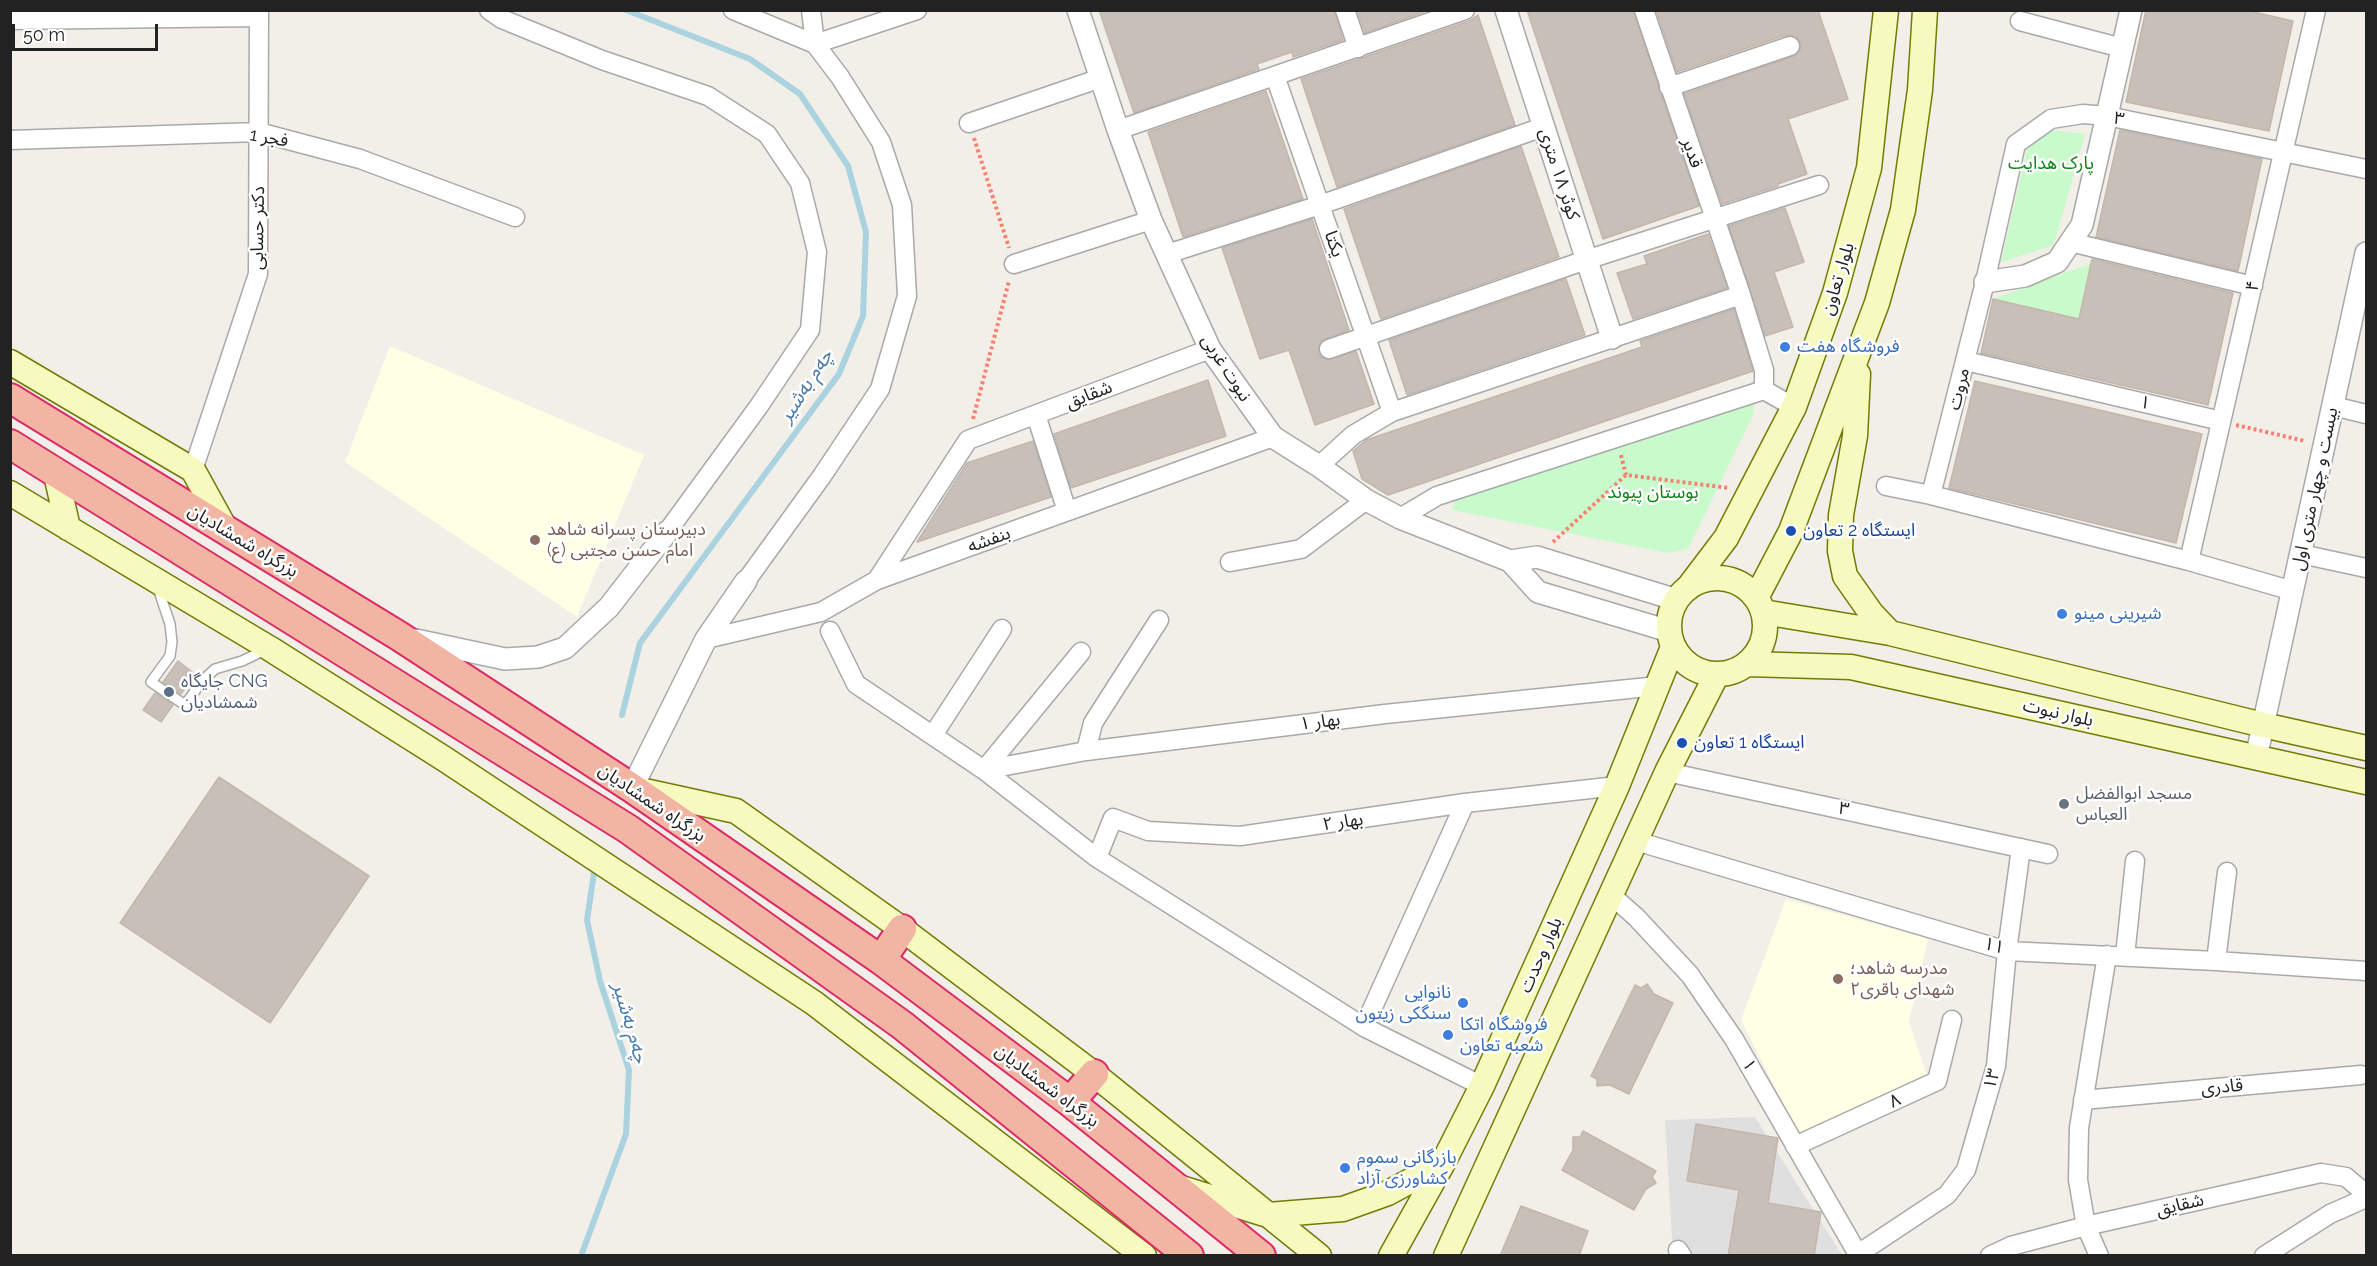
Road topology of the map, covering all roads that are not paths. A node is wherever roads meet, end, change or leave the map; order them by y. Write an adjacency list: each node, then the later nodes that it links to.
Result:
1 (489, 10): 73 (street)
2 (733, 10): 17 (street)
3 (811, 10): 17 (street)
4 (917, 10): 17 (street)
5 (1078, 10): 22 (street, نبوت غربی)
6 (1345, 10): 19 (street)
7 (1465, 10): 19 (street)
8 (1506, 10): 26 (street, کوثر ۱۸ متری)
9 (1644, 10): 23 (street, قدیر)
10 (1886, 10): 55 (main road, بلوار تعاون)
11 (1926, 10): 49 (main road)
12 (2131, 10): 20 (street)
13 (2316, 10): 30 (street, ۴)
14 (259, 14): 15 (street); 28 (street, دکتر حسابی)
15 (10, 20)
16 (2020, 21): 20 (street)
17 (815, 44): 81 (street)
18 (1790, 46): 23 (street)
19 (1358, 48): 21 (street)
20 (2122, 48): 24 (street)
21 (1275, 76): 27 (street); 33 (street, یکتا)
22 (1101, 78): 25 (street); 27 (street, نبوت غربی)
23 (1669, 87): 35 (street, قدیر)
24 (2107, 116): 30 (street, ۳); 37 (street); 42 (street, ۳)
25 (969, 123)
26 (1543, 127): 33 (street); 40 (street, کوثر ۱۸ متری)
27 (1118, 130): 36 (street, نبوت غربی)
28 (258, 132): 29 (street, فجر 1); 34 (street, فجر 1); 63 (street, دکتر حسابی)
29 (10, 140)
30 (2282, 152): 31 (street, ۳); 43 (street, ۴)
31 (2367, 169)
32 (1819, 185): 35 (street)
33 (1320, 205): 38 (street); 45 (street, یکتا)
34 (515, 217)
35 (1714, 219): 40 (street); 44 (street, قدیر)
36 (1151, 220): 38 (street, نبوت غربی); 41 (street)
37 (2070, 242): 42 (street); 43 (street)
38 (1167, 254): 47 (street, نبوت غربی)
39 (2367, 254): 54 (street, بیست و چهار متری اول)
40 (1586, 260): 45 (street); 46 (street, کوثر ۱۸ متری)
41 (1014, 264)
42 (1985, 282): 50 (street, مروت)
43 (2253, 286): 59 (street, ۴)
44 (1741, 296): 46 (street); 52 (street, قدیر)
45 (1365, 336): 48 (street); 56 (street, یکتا)
46 (1612, 338): 56 (street)
47 (1210, 349): 58 (street, شقایق); 60 (street, نبوت غربی)
48 (1329, 349)
49 (1859, 354): 84 (main road); 88 (main road)
50 (1966, 361): 59 (street, ۱); 67 (street, مروت)
51 (10, 362): 63 (main road)
52 (1764, 390): 55 (street); 70 (street)
53 (10, 398): 72 (highway, بزرگراه شمشادیان)
54 (2333, 406): 57 (street); 74 (street, بیست و چهار متری اول)
55 (1794, 407): 83 (main road, بلوار تعاون)
56 (1392, 412): 62 (street)
57 (2367, 414)
58 (1036, 415): 69 (street); 80 (street, شقایق)
59 (2221, 421): 76 (street, ۴)
60 (1273, 437): 62 (street, نبوت غربی); 69 (street, بنفشه)
61 (10, 444): 64 (highway, بزرگراه شمشادیان)
62 (1319, 466): 68 (street, نبوت غربی)
63 (193, 470): 72 (main road)
64 (55, 471): 71 (main road); 136 (highway, بزرگراه شمشادیان)
65 (1886, 486): 67 (street)
66 (10, 493): 71 (main road)
67 (1931, 495): 76 (street)
68 (1366, 500): 70 (street, نبوت غربی); 77 (street)
69 (1067, 511): 80 (street, بنفشه)
70 (1400, 518): 75 (street, نبوت غربی)
71 (68, 528): 79 (main road)
72 (226, 530): 89 (highway, بزرگراه شمشادیان)
73 (668, 532): 89 (street)
74 (2301, 554): 78 (street); 82 (street, بیست و چهار متری اول)
75 (1510, 561): 83 (street); 91 (street, نبوت غربی)
76 (2189, 561): 82 (street)
77 (1230, 562)
78 (2367, 568)
79 (156, 580): 92 (main road); 92 (lane)
80 (877, 580): 90 (street, بنفشه)
81 (746, 581): 90 (street)
82 (2293, 591): 97 (street, بیست و چهار متری اول)
83 (1682, 594): 84 (main road); 91 (main road)
84 (1759, 605): 88 (main road, بلوار نبوت); 94 (main road)
85 (1159, 620): 100 (street)
86 (1002, 629): 98 (street)
87 (830, 631): 98 (street)
88 (1890, 633): 97 (main road, بلوار نبوت)
89 (399, 636): 106 (highway, بزرگراه شمشادیان)
90 (705, 639): 106 (street)
91 (1671, 639): 95 (main road); 96 (main road, بلوار وحدت)
92 (269, 648): 135 (main road)
93 (1081, 652): 102 (street)
94 (1747, 664): 95 (main road); 101 (main road, بلوار نبوت)
95 (1717, 674): 103 (main road)
96 (1658, 686): 100 (street, بهار ۱); 105 (main road, بلوار وحدت)
97 (2263, 725): 99 (main road, بلوار نبوت); 101 (street, بیست و چهار متری اول)
98 (933, 735): 102 (street)
99 (2367, 748)
100 (1086, 751): 102 (street, بهار ۱)
101 (2256, 758): 104 (main road, بلوار نبوت)
102 (984, 770): 111 (street)
103 (1667, 771): 108 (main road); 109 (street, ۳)
104 (2367, 782)
105 (1617, 786): 107 (street, بهار ۲); 125 (main road, بلوار وحدت)
106 (632, 788): 115 (main road); 118 (highway, بزرگراه شمشادیان)
107 (1465, 803): 111 (street, بهار ۲); 122 (street)
108 (1635, 841): 114 (main road); 116 (street, ۱۱)
109 (2020, 848): 110 (street, ۳); 116 (street, ۱۳)
110 (2048, 854)
111 (1097, 858): 122 (street)
112 (2135, 861): 117 (street)
113 (2228, 872): 119 (street)
114 (1611, 895): 128 (street, ۱); 140 (main road)
115 (902, 929): 118 (highway); 123 (main road)
116 (2007, 951): 117 (street, ۱۱); 134 (street, ۱۳)
117 (2116, 955): 119 (street, ۱۱); 126 (street)
118 (881, 960): 127 (highway, بزرگراه شمشادیان)
119 (2216, 961): 120 (street, ۱۱)
120 (2367, 971)
121 (1952, 1020): 128 (street, ۸)
122 (1364, 1027): 125 (street)
123 (1094, 1074): 127 (highway); 132 (main road)
124 (2361, 1075): 126 (street, قادری)
125 (1482, 1086): 129 (main road, بلوار وحدت)
126 (2083, 1100): 133 (street)
127 (1070, 1102): 130 (highway, بزرگراه شمشادیان)
128 (1795, 1146): 134 (street, ۱)
129 (1443, 1163): 132 (main road); 139 (main road, بلوار وحدت)
130 (1177, 1187): 132 (main road); 137 (highway, بزرگراه شمشادیان)
131 (2367, 1196): 133 (street, شقایق); 143 (street)
132 (1268, 1215): 138 (main road)
133 (2086, 1226): 141 (street, شقایق); 142 (street)
134 (1859, 1255)
135 (1144, 1256)
136 (1189, 1256)
137 (1261, 1256)
138 (1319, 1256)
139 (1391, 1256)
140 (1446, 1256)
141 (1990, 1256)
142 (2099, 1256)
143 (2265, 1256)

